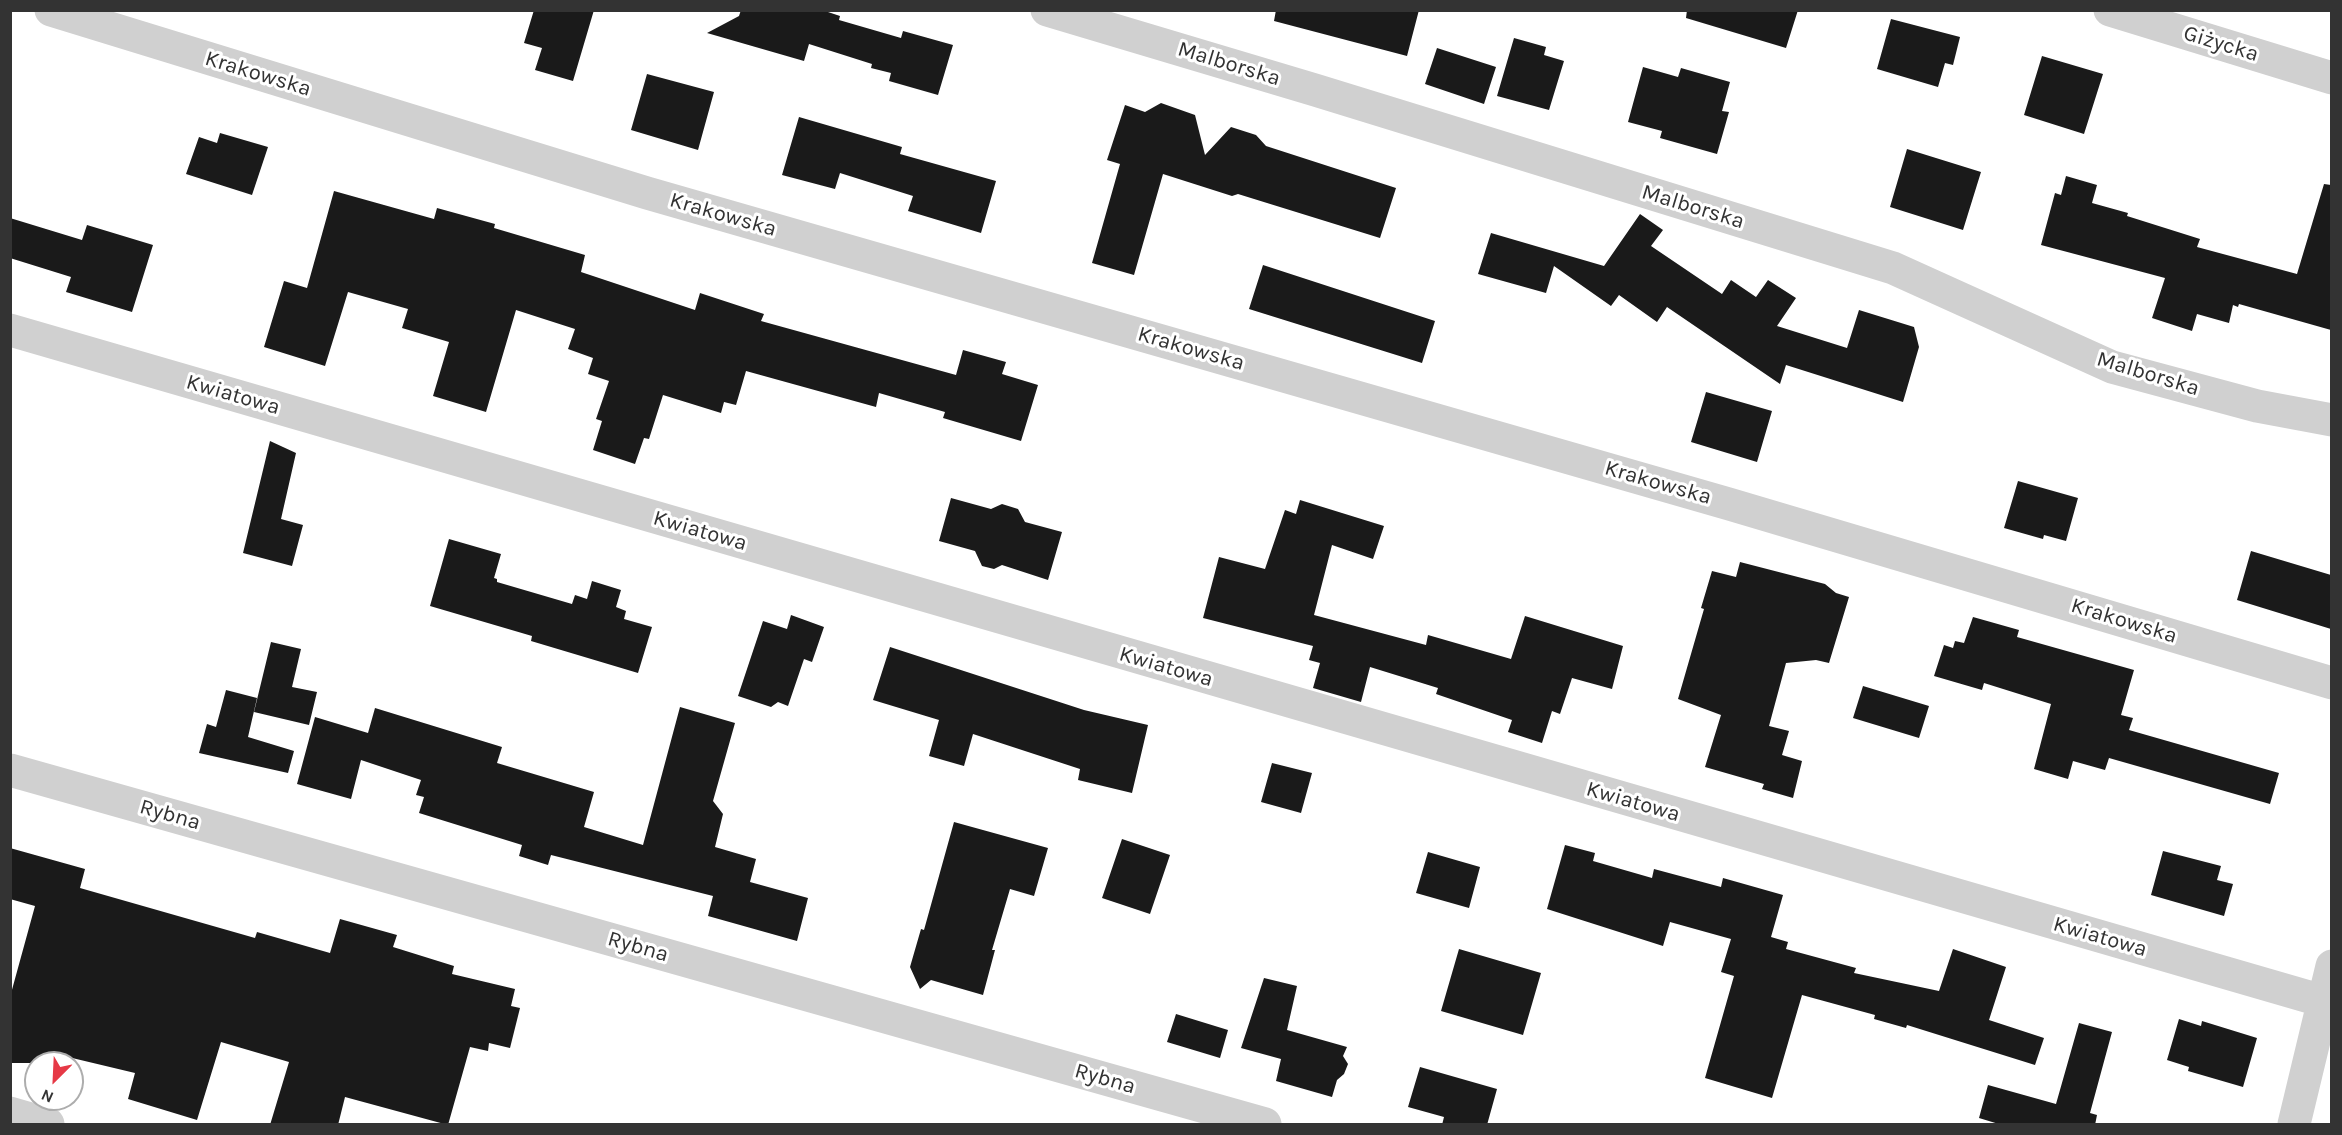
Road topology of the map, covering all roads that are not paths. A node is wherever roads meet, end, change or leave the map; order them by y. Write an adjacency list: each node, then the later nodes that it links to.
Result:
1 (51, 10): 7 (street, Krakowska)
2 (1047, 10): 6 (street, Malborska)
3 (2109, 10): 4 (street, Giżycka)
4 (2331, 78)
5 (10, 330): 10 (street, Kwiatowa)
6 (2331, 420)
7 (2331, 683)
8 (10, 770): 13 (street, Rybna)
9 (2331, 966): 10 (street)
10 (2323, 1002): 14 (street)
11 (10, 1113): 12 (street)
12 (48, 1125)
13 (1265, 1125)
14 (2294, 1125)

